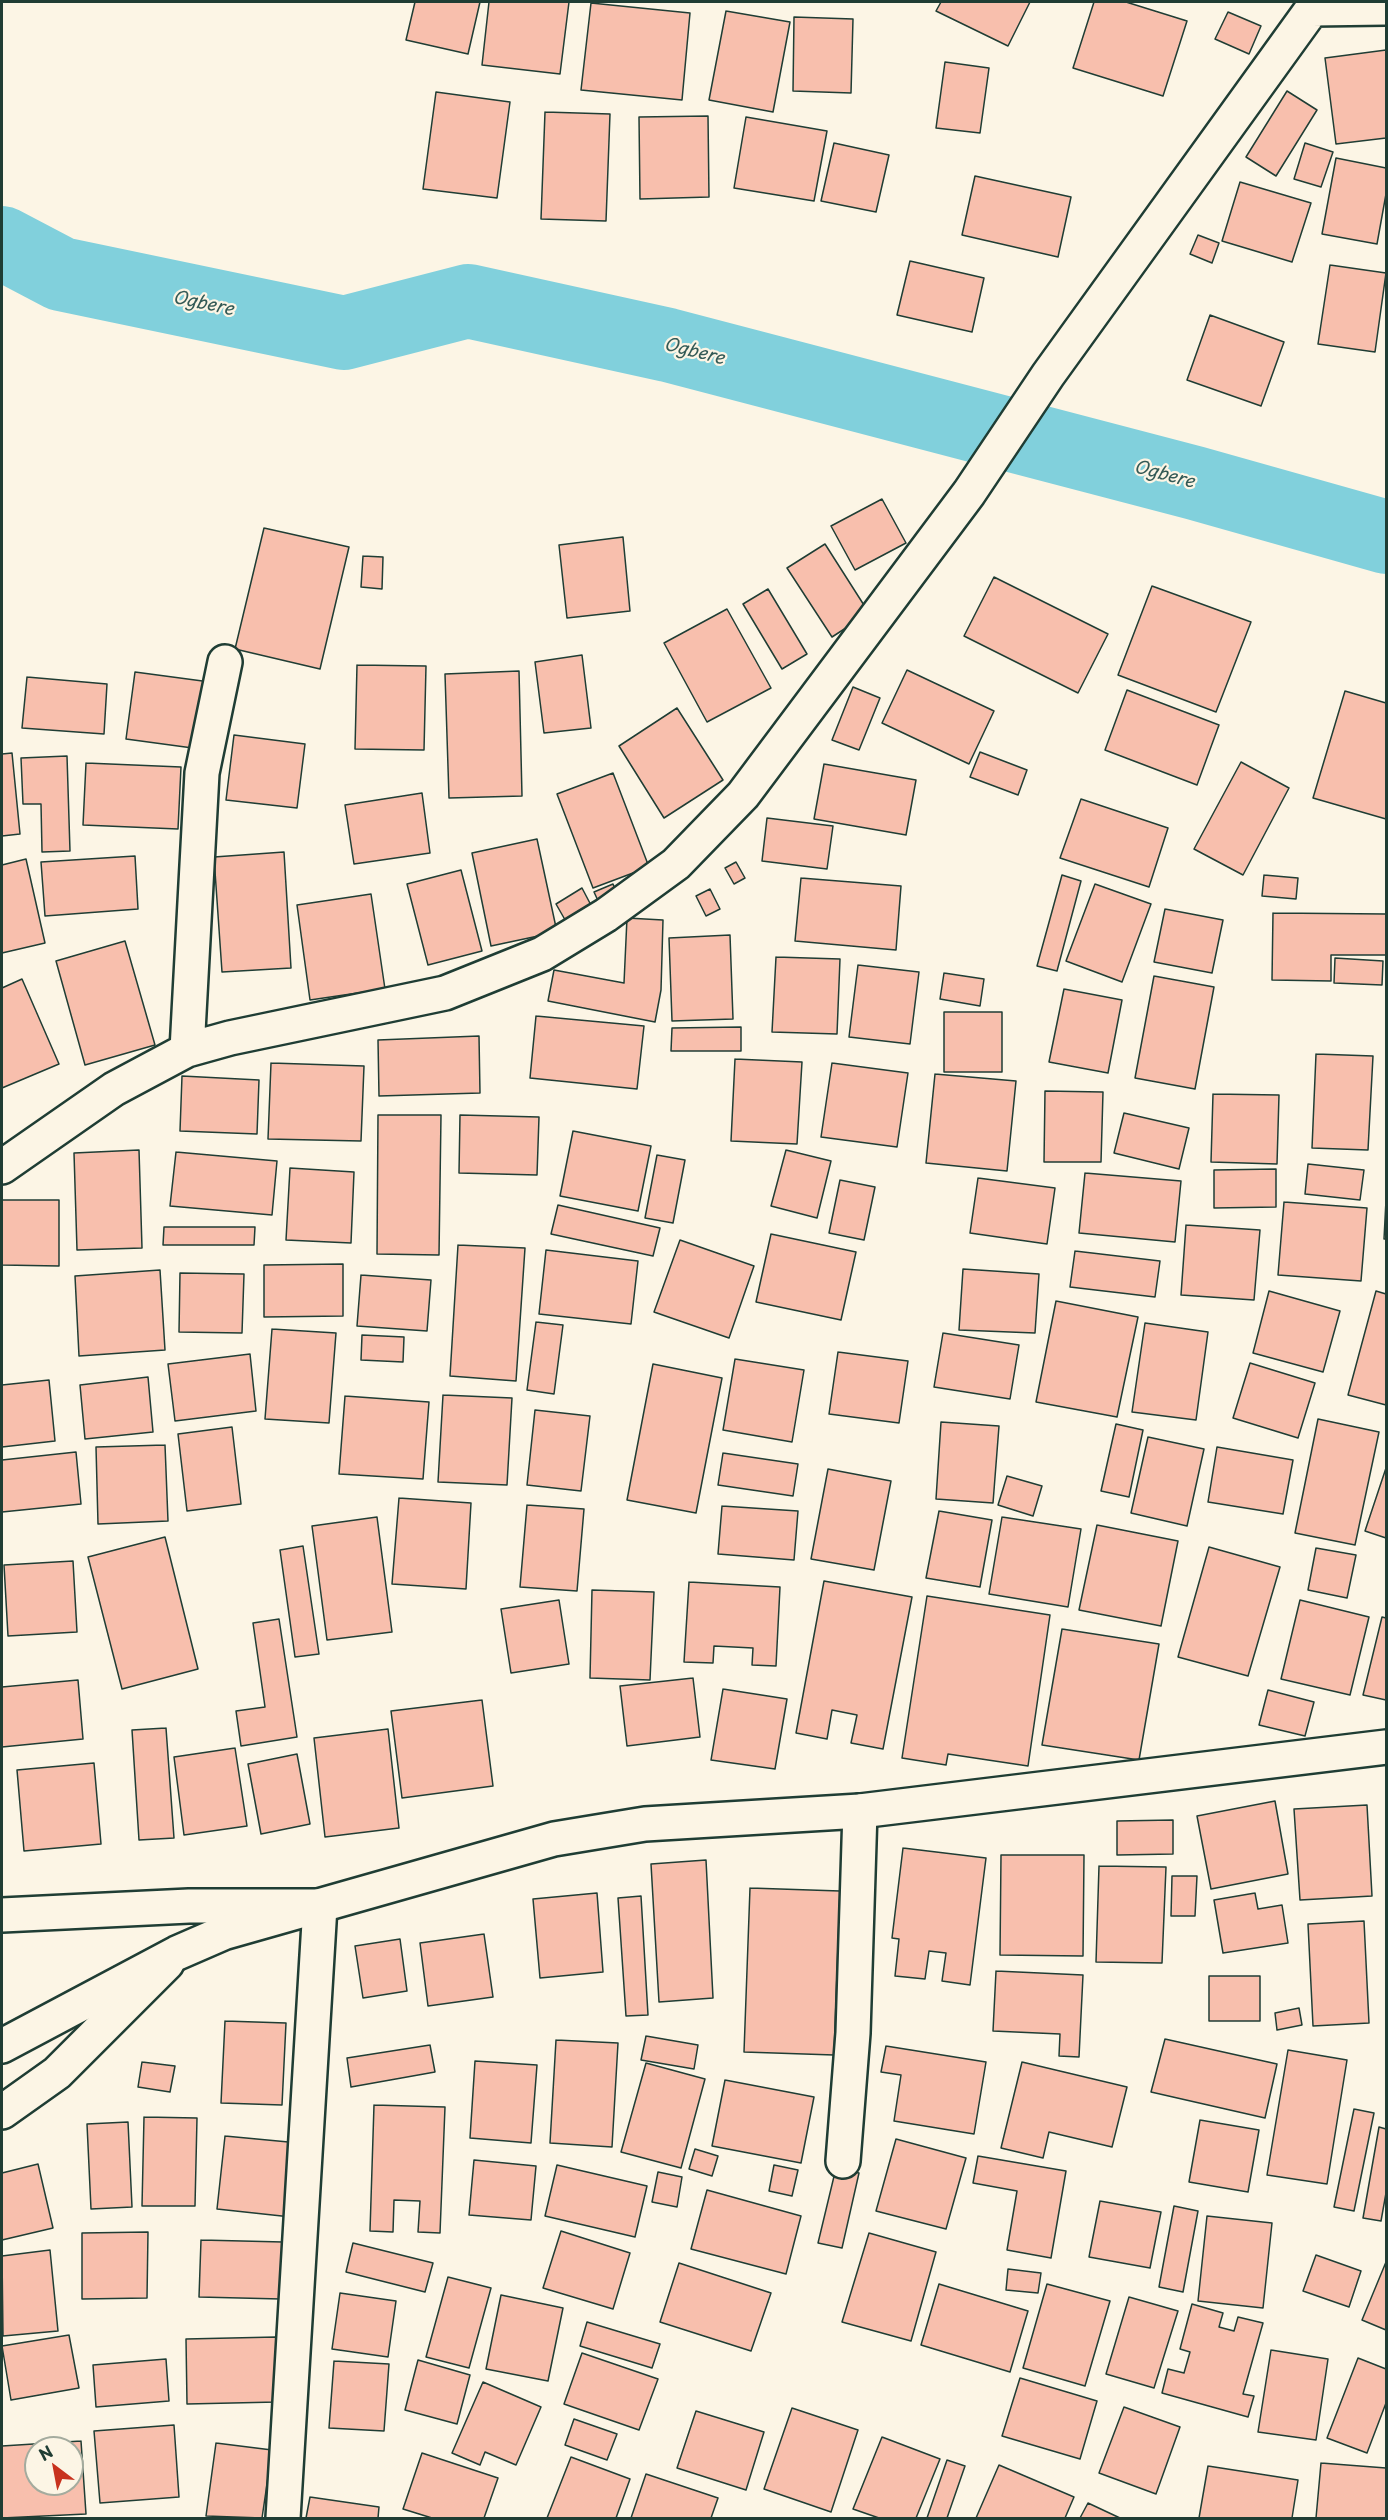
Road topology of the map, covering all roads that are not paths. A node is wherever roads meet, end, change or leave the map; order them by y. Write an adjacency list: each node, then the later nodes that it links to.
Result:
1 (1313, 5): 2 (street); 4 (street)
2 (1386, 8)
3 (225, 662): 4 (street)
4 (187, 1050): 5 (street)
5 (2, 1167)
6 (1386, 1747): 7 (street)
7 (860, 1811): 8 (street); 13 (street)
8 (320, 1906): 9 (street); 10 (street); 14 (street)
9 (2, 1915)
10 (177, 1953): 11 (street); 12 (street)
11 (2, 2046)
12 (2, 2112)
13 (843, 2161)
14 (283, 2518)

